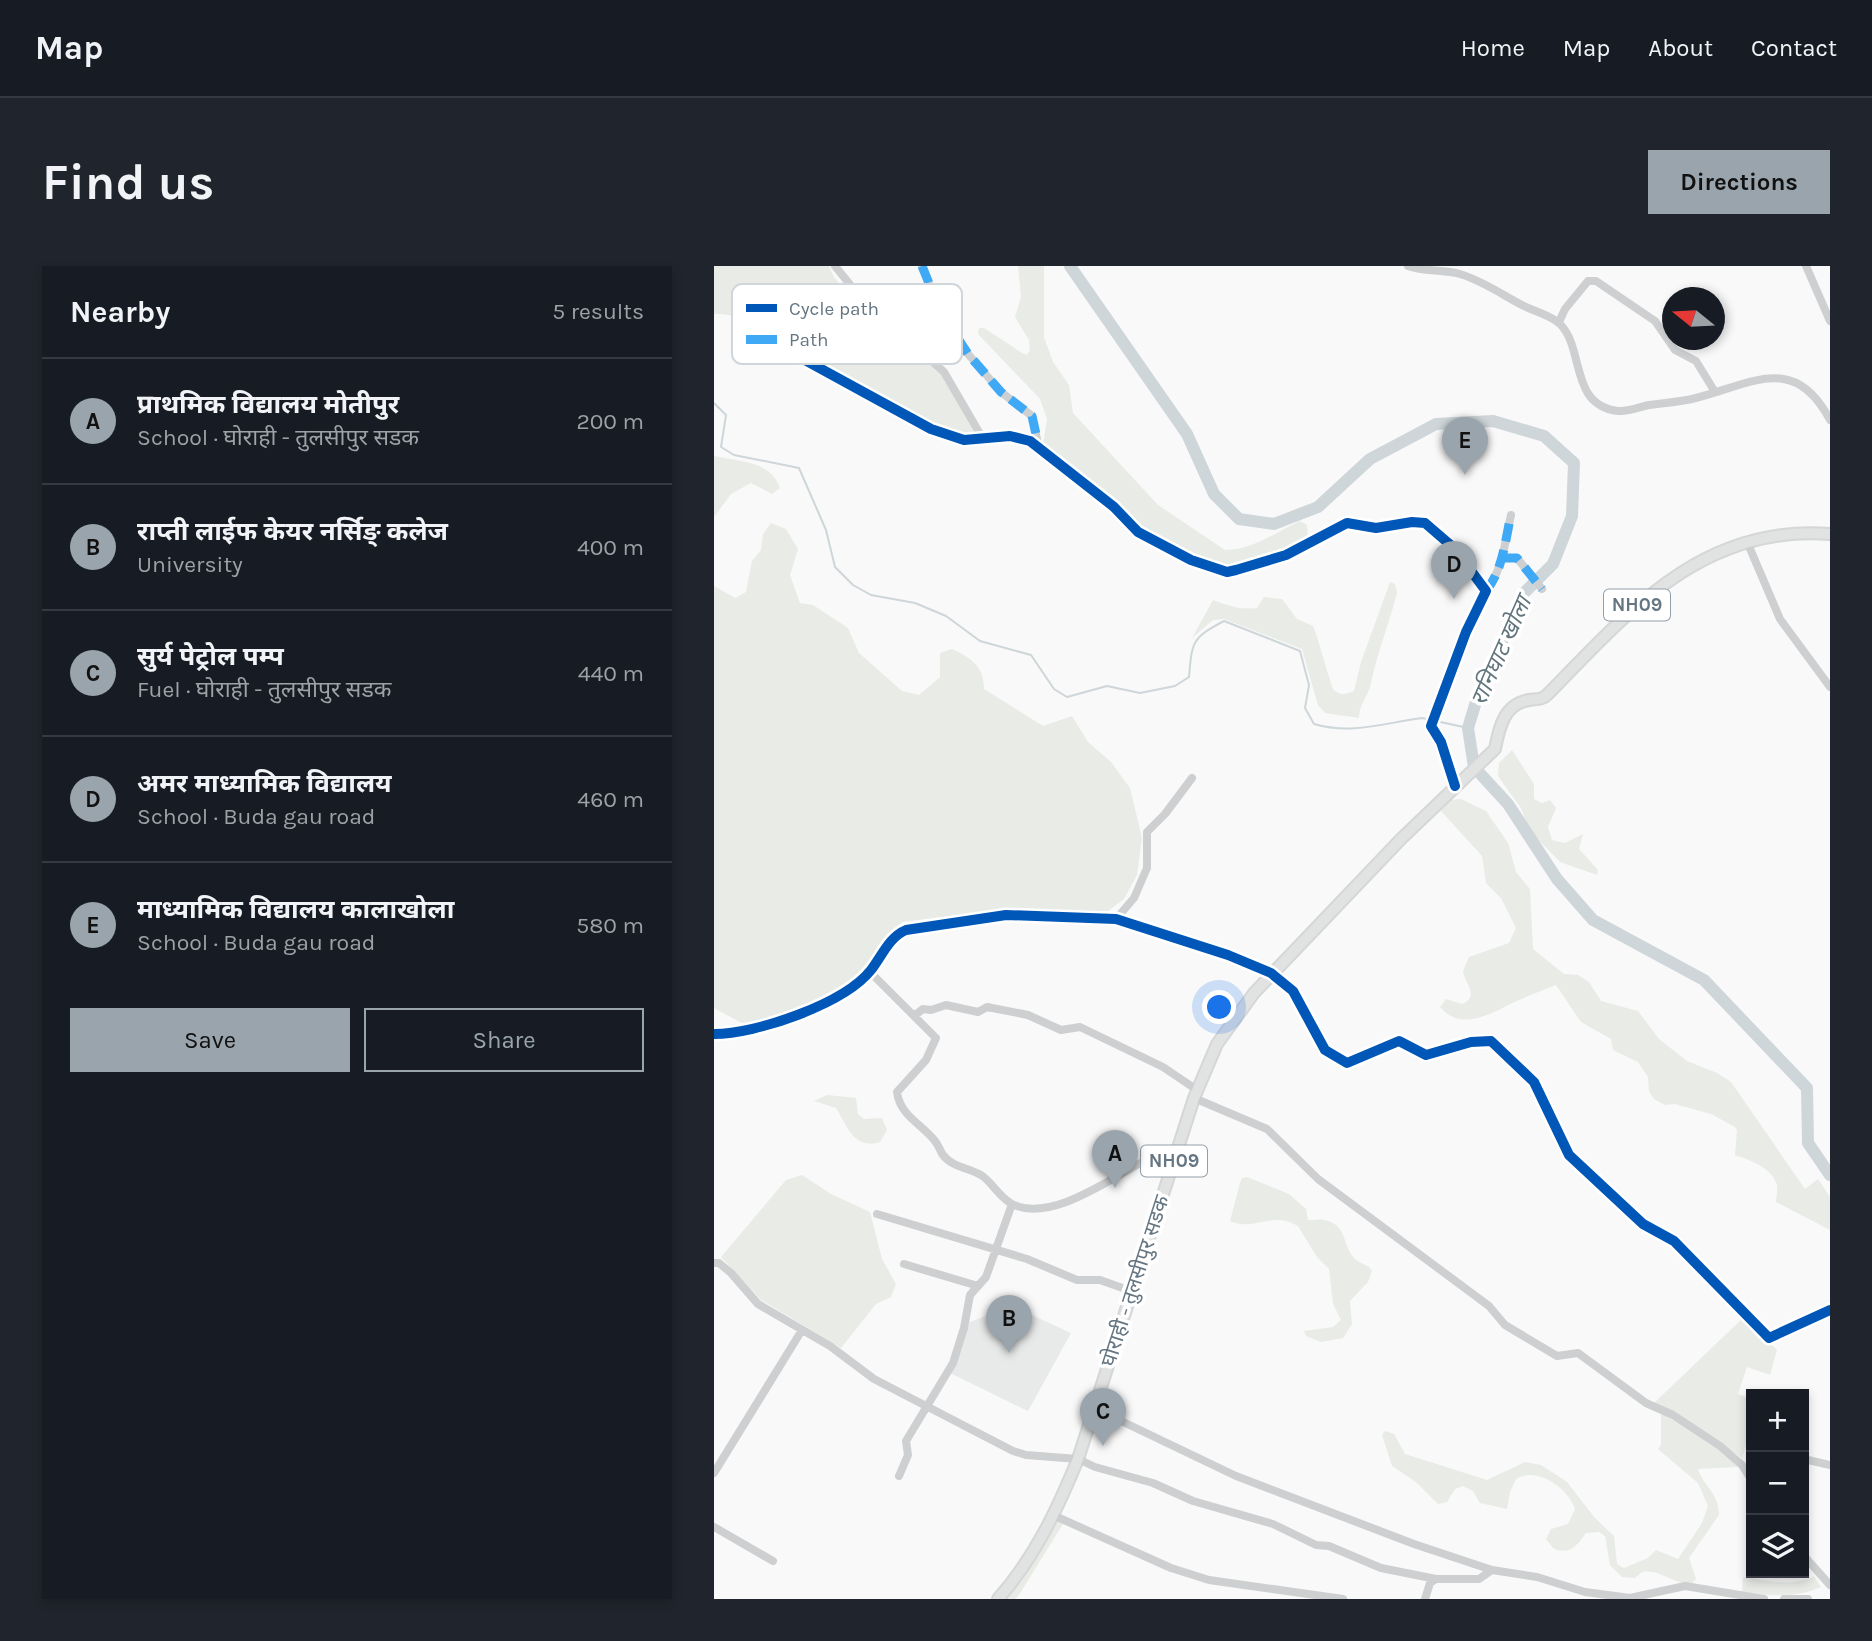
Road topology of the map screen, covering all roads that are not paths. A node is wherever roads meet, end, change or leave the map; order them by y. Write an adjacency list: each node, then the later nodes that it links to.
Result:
1 (835, 266): 5 (street)
2 (922, 266): 6 (street)
3 (1408, 266): 8 (street)
4 (1807, 266): 7 (street)
5 (850, 284)
6 (929, 284)
7 (1830, 321)
8 (1559, 322): 12 (street); 12 (street)
9 (962, 345): 15 (street)
10 (812, 364): 14 (street)
11 (935, 364): 14 (street)
12 (1715, 392): 13 (street)
13 (1830, 420)
14 (983, 439): 15 (street)
15 (1039, 448): 21 (street)
16 (1511, 515): 19 (street)
17 (1830, 534): 18 (main road, NH09)
18 (1748, 544): 22 (street); 24 (main road, NH09)
19 (1502, 558): 20 (street); 21 (street)
20 (1542, 589)
21 (1486, 591): 24 (street)
22 (1830, 687)
23 (1192, 778): 25 (street)
24 (1455, 786): 27 (main road, घोराही - तुलसीपुर सडक / NH09)
25 (1116, 919): 26 (street); 27 (street)
26 (870, 972): 28 (street); 29 (street)
27 (1271, 973): 30 (main road, घोराही - तुलसीपुर सडक / NH09); 39 (street)
28 (915, 1015): 30 (street); 32 (street)
29 (714, 1034)
30 (1196, 1094): 31 (main road, घोराही - तुलसीपुर सडक / NH09); 45 (street)
31 (1172, 1164): 32 (street); 38 (main road, घोराही - तुलसीपुर सडक / NH09)
32 (1012, 1204): 34 (street)
33 (877, 1214): 34 (street)
34 (996, 1252): 37 (street); 38 (street)
35 (904, 1264): 37 (street)
36 (716, 1265): 40 (street)
37 (978, 1286): 41 (street)
38 (1131, 1292): 42 (main road, घोराही - तुलसीपुर सडक / NH09)
39 (1830, 1310)
40 (802, 1330): 41 (street); 47 (street)
41 (926, 1408): 43 (street); 48 (street)
42 (1094, 1408): 43 (main road, घोराही - तुलसीपुर सडक / NH09); 53 (street)
43 (1078, 1459): 49 (main road, घोराही - तुलसीपुर सडक / NH09); 54 (street)
44 (1809, 1460): 46 (street)
45 (1746, 1464)
46 (1830, 1465)
47 (714, 1473)
48 (899, 1476)
49 (1055, 1516): 56 (main road, घोराही - तुलसीपुर सडक / NH09); 57 (street)
50 (714, 1527): 51 (street)
51 (773, 1561)
52 (1809, 1562): 55 (street)
53 (1492, 1570): 54 (street); 59 (street)
54 (1436, 1579): 58 (street)
55 (1830, 1585)
56 (998, 1599)
57 (1343, 1599)
58 (1425, 1599)
59 (1764, 1599)
60 (1784, 1599): 61 (street)
61 (1808, 1599)

